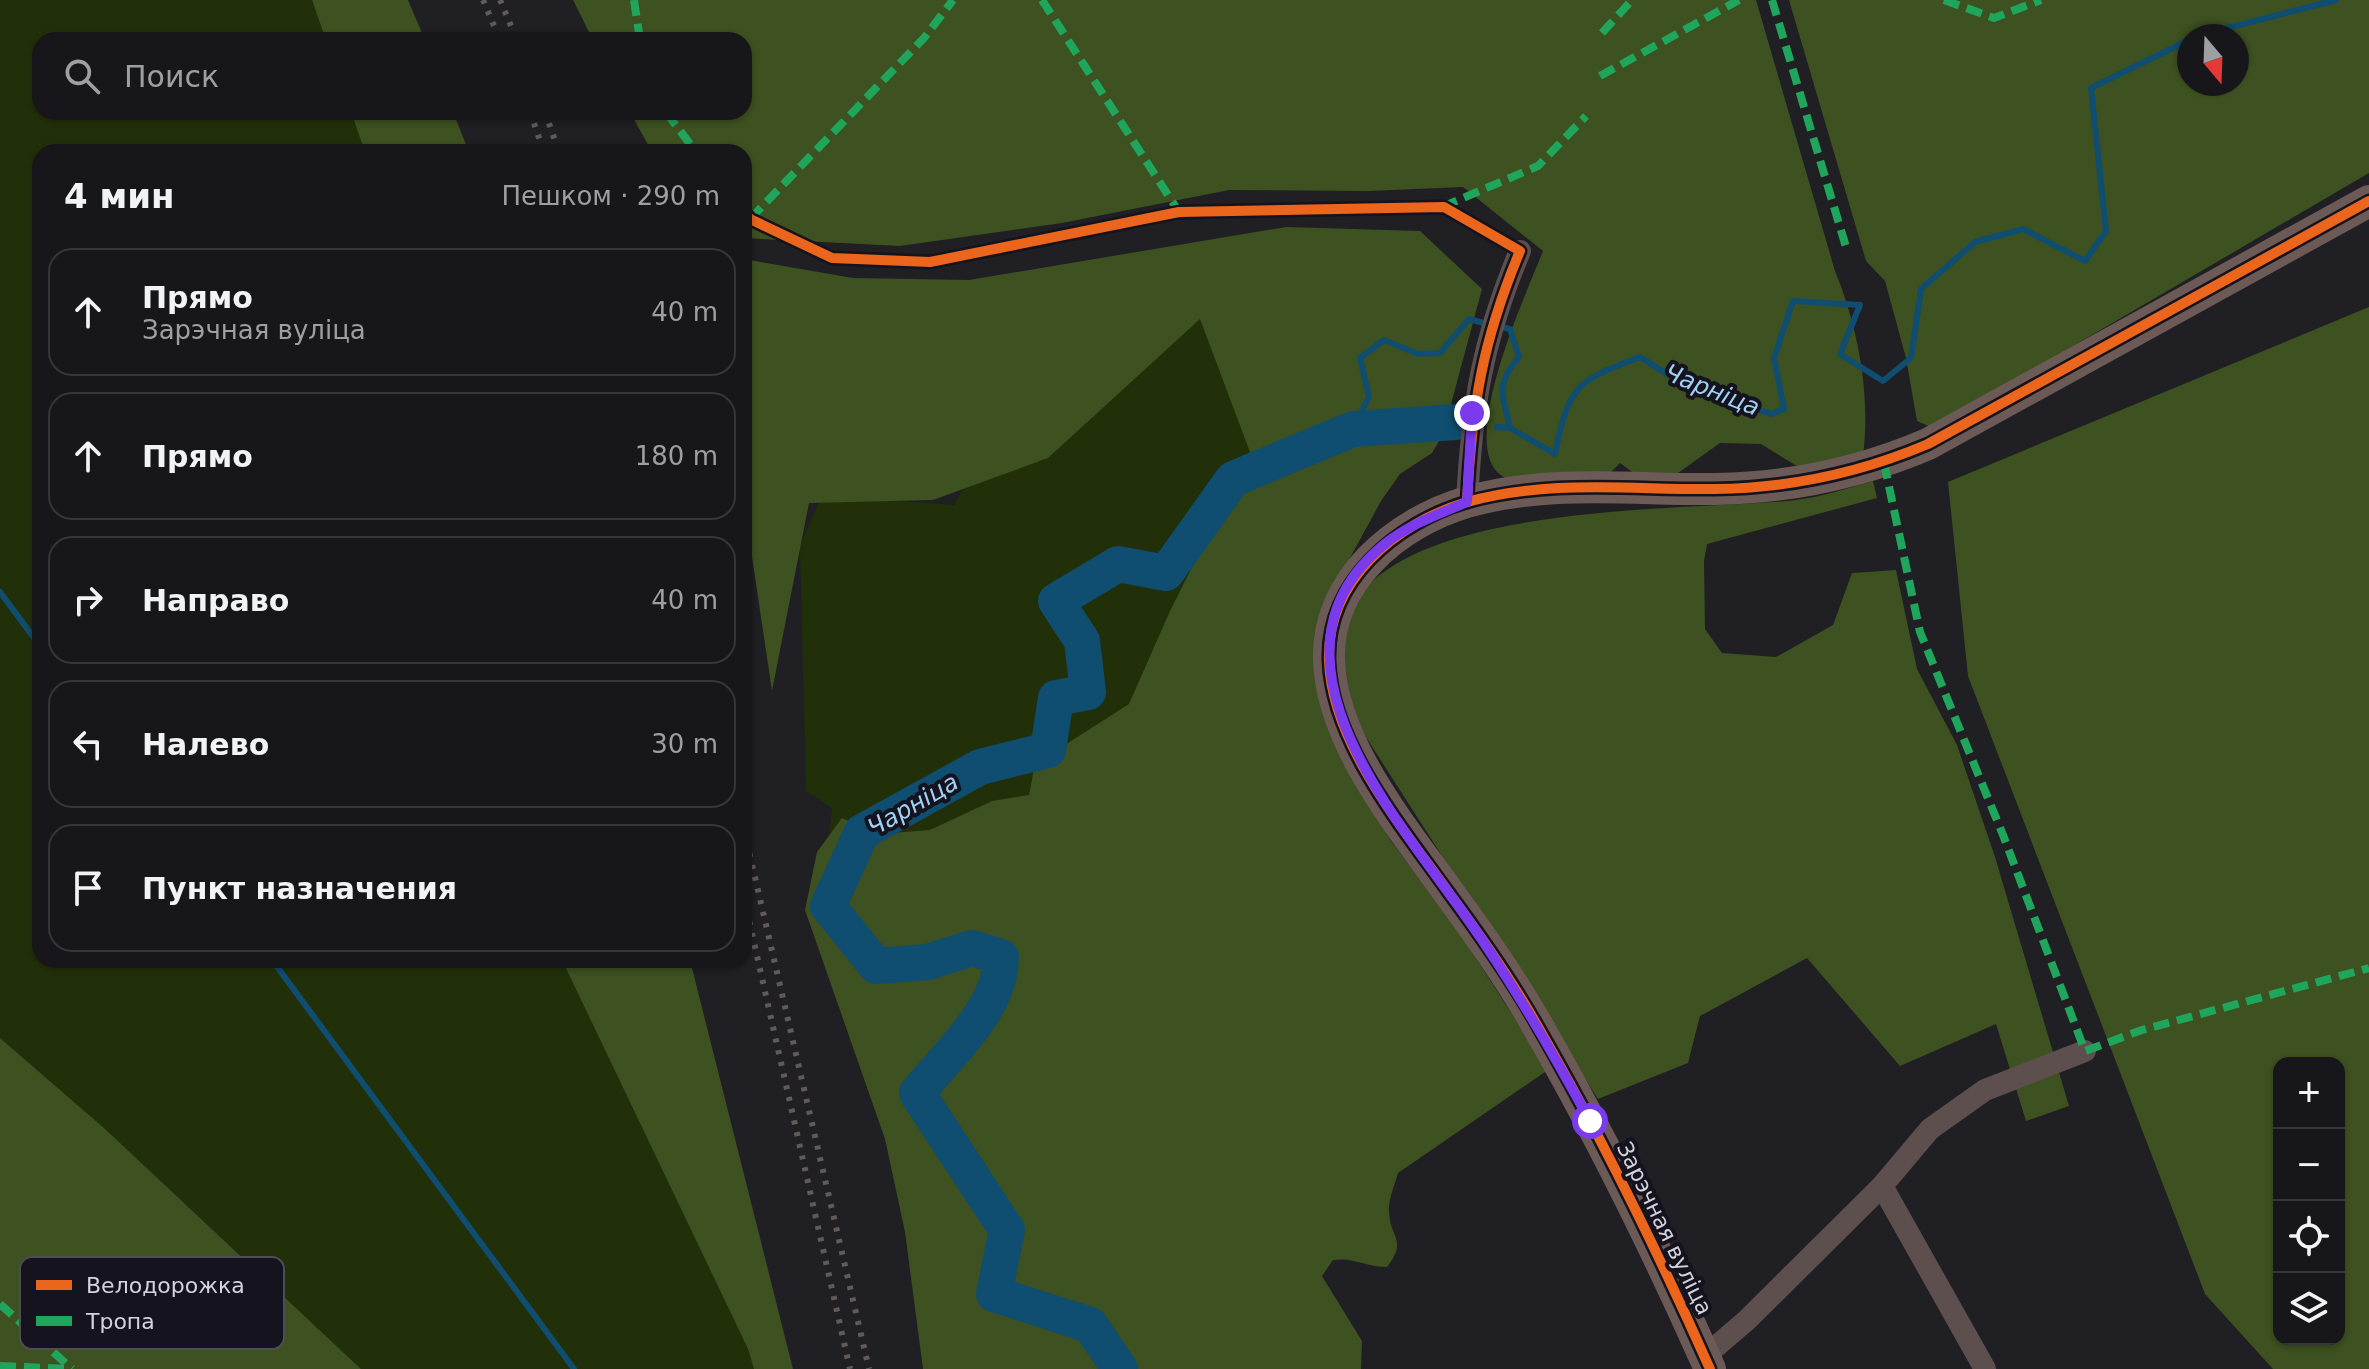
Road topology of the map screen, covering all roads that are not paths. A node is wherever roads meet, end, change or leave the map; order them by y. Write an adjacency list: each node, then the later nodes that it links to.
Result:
1 (2369, 201): 3 (street, Зарэчная вуліца)
2 (1520, 251): 3 (street)
3 (1467, 502): 6 (street, Зарэчная вуліца)
4 (2085, 1051): 5 (street)
5 (1882, 1186): 6 (street); 7 (street)
6 (1707, 1363)
7 (1985, 1369)

